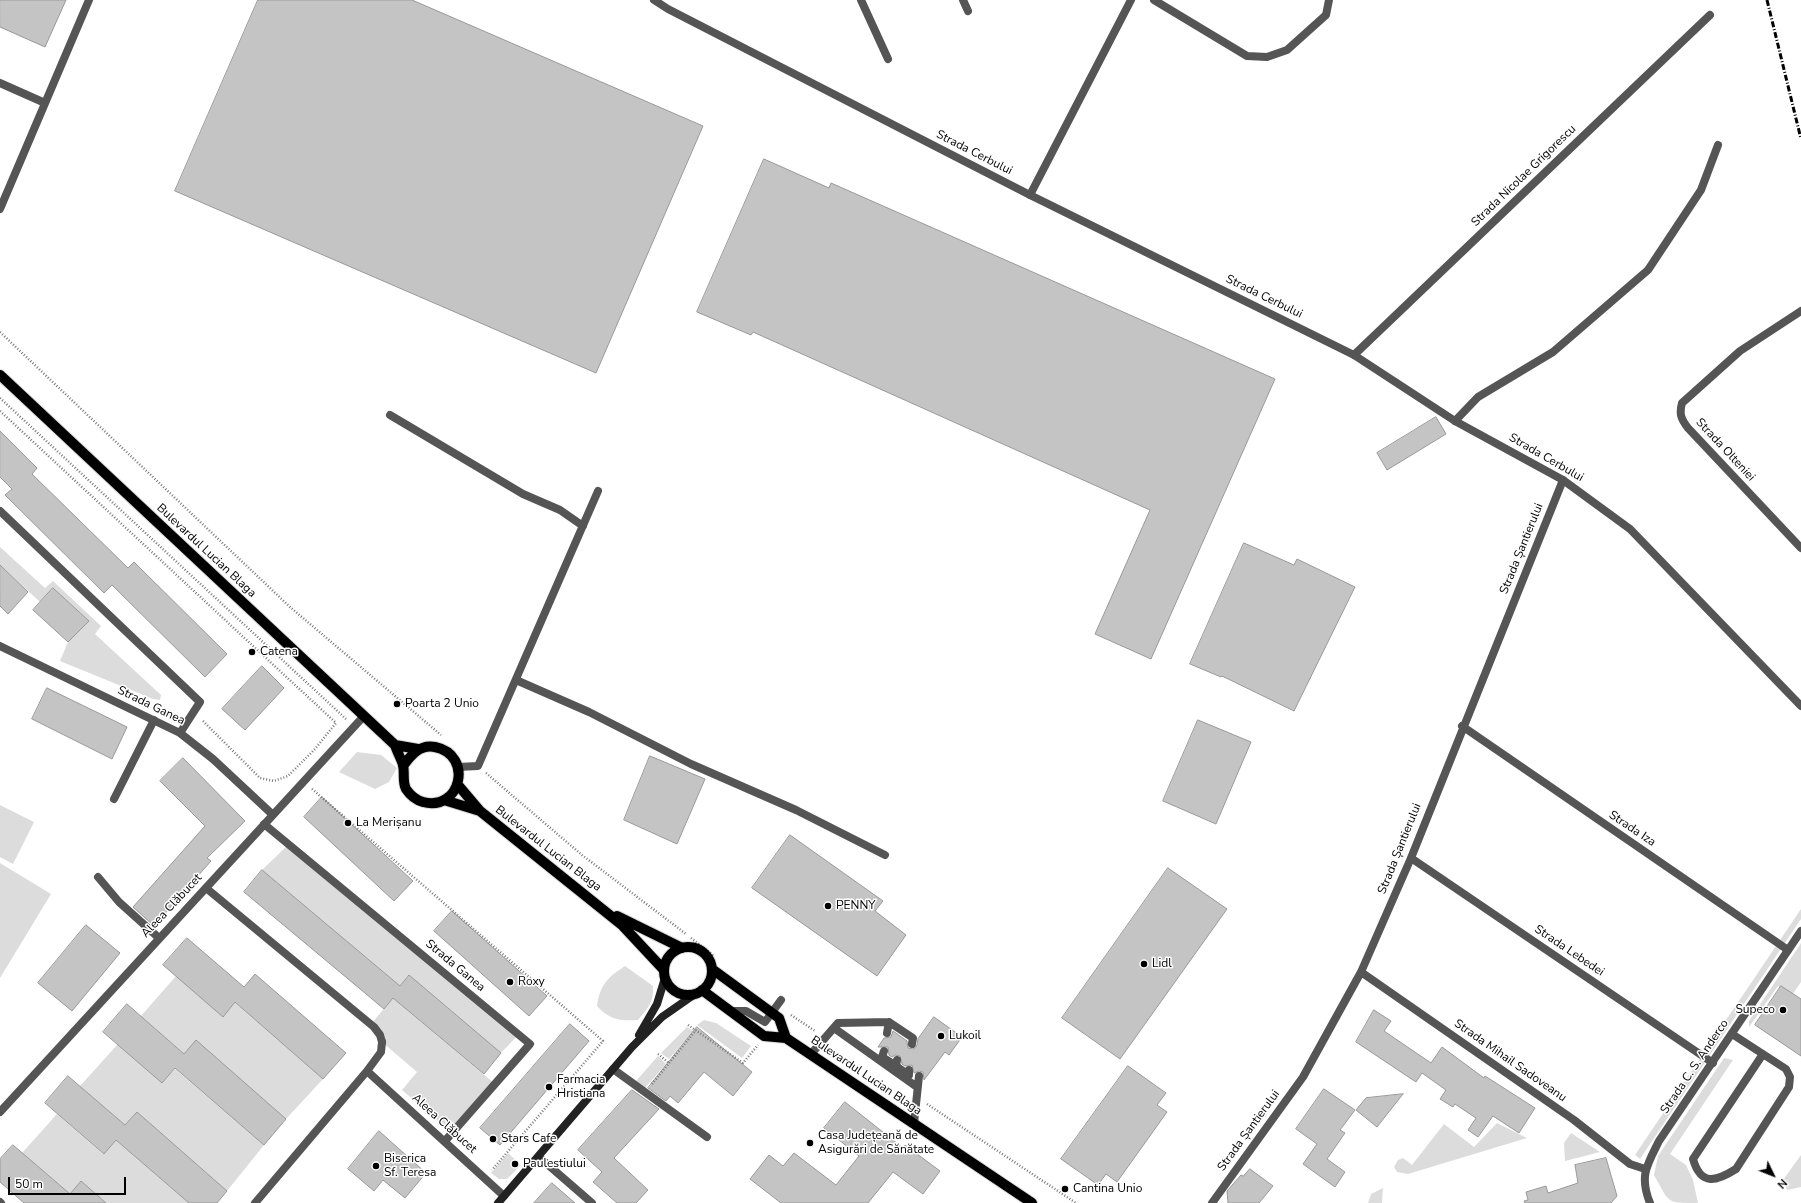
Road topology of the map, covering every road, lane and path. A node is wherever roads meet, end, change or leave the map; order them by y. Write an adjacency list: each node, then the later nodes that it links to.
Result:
1 (89, 0): 12 (street)
2 (654, 0): 14 (street, Strada Cerbului)
3 (861, 0): 10 (street)
4 (963, 0): 8 (street)
5 (1131, 0): 14 (street)
6 (1154, 0): 7 (street)
7 (1329, 0)
8 (968, 11)
9 (1710, 15): 18 (street, Strada Nicolae Grigorescu)
10 (888, 59)
11 (0, 84): 12 (street)
12 (45, 103): 15 (street)
13 (1718, 145): 23 (street)
14 (1030, 195): 18 (street, Strada Cerbului)
15 (0, 209)
16 (1801, 311): 28 (street, Strada Olteniei)
17 (0, 332): 38 (path)
18 (1354, 355): 23 (street, Strada Cerbului)
19 (0, 375): 33 (main road, Bulevardul Lucian Blaga)
20 (0, 398): 35 (path)
21 (0, 411): 44 (path)
22 (390, 415): 27 (street)
23 (1455, 421): 24 (street, Strada Cerbului)
24 (1563, 480): 31 (street, Strada Cerbului); 36 (street, Strada Șantierului)
25 (598, 491): 27 (street)
26 (0, 511): 32 (street)
27 (583, 526): 30 (street)
28 (1801, 548)
29 (0, 646): 34 (street, Strada Ganea)
30 (516, 680): 42 (street); 52 (street)
31 (1801, 706)
32 (194, 711): 37 (street); 44 (path)
33 (363, 717): 35 (street, Aleea Clăbucet); 39 (main road, Bulevardul Lucian Blaga)
34 (154, 720): 37 (street, Strada Ganea); 47 (street)
35 (354, 726): 45 (street, Aleea Clăbucet)
36 (1462, 726): 53 (street, Strada Șantierului); 60 (street, Strada Iza)
37 (180, 733): 50 (street, Strada Ganea)
38 (441, 735)
39 (395, 745): 40 (main road); 41 (main road, Bulevardul Lucian Blaga)
40 (418, 749): 41 (main road); 43 (main road)
41 (403, 766): 48 (main road, Bulevardul Lucian Blaga)
42 (478, 766): 43 (street); 61 (path)
43 (458, 767): 46 (main road)
44 (292, 772): 45 (path)
45 (303, 781): 50 (street, Aleea Clăbucet); 96 (path)
46 (458, 785): 48 (main road); 49 (main road, Bulevardul Lucian Blaga)
47 (114, 799)
48 (444, 800): 49 (main road, Bulevardul Lucian Blaga)
49 (480, 812): 56 (main road, Bulevardul Lucian Blaga)
50 (273, 814): 51 (street, Aleea Clăbucet)
51 (264, 824): 55 (street, Aleea Clăbucet); 93 (street, Strada Ganea)
52 (886, 855)
53 (1411, 858): 63 (street, Strada Șantierului); 84 (street, Strada Lebedei)
54 (98, 877): 58 (street)
55 (206, 888): 58 (street, Aleea Clăbucet); 86 (street)
56 (601, 907): 59 (main road, Bulevardul Lucian Blaga); 64 (main road, Bulevardul Lucian Blaga)
57 (1801, 931): 60 (street, Strada C. S. Anderco)
58 (159, 938): 90 (street, Aleea Clăbucet)
59 (682, 948): 62 (main road, Bulevardul Lucian Blaga); 64 (main road)
60 (1788, 950): 73 (street, Strada C. S. Anderco)
61 (715, 956)
62 (712, 969): 65 (main road); 66 (main road, Bulevardul Lucian Blaga)
63 (1361, 972): 95 (street, Strada Mihail Sadoveanu); 103 (street, Strada Șantierului)
64 (665, 974): 65 (main road, Bulevardul Lucian Blaga); 78 (main road)
65 (699, 992): 67 (main road, Bulevardul Lucian Blaga); 78 (main road)
66 (777, 1006): 67 (street); 74 (main road, Bulevardul Lucian Blaga); 75 (path)
67 (730, 1011): 74 (main road, Bulevardul Lucian Blaga)
68 (889, 1022): 70 (street); 72 (street); 76 (street)
69 (688, 1024): 71 (path)
70 (834, 1028): 75 (street); 87 (street)
71 (696, 1030): 77 (path); 83 (path)
72 (887, 1033)
73 (1732, 1034): 82 (street); 84 (street, Strada C. S. Anderco)
74 (786, 1038): 81 (main road, Bulevardul Lucian Blaga)
75 (825, 1038): 81 (street)
76 (914, 1041)
77 (758, 1045)
78 (632, 1047): 85 (main road)
79 (884, 1051): 87 (street)
80 (658, 1054): 83 (path)
81 (811, 1054): 91 (main road, Bulevardul Lucian Blaga)
82 (1762, 1054): 82 (street)
83 (670, 1063): 88 (path)
84 (1713, 1063): 95 (street, Strada C. S. Anderco)
85 (613, 1069): 88 (street); 94 (main road)
86 (367, 1071): 93 (street, Aleea Clăbucet); 98 (street)
87 (918, 1081): 89 (street)
88 (645, 1092): 92 (street)
89 (916, 1097): 91 (street); 102 (path)
90 (0, 1112)
91 (914, 1123): 101 (main road, Bulevardul Lucian Blaga)
92 (707, 1137)
93 (445, 1141): 97 (street, Aleea Clăbucet)
94 (539, 1157): 97 (main road); 100 (street)
95 (1645, 1169): 104 (street, Strada C. S. Anderco)
96 (490, 1172)
97 (504, 1196): 99 (main road)
98 (255, 1203)
99 (498, 1203)
100 (592, 1203)
101 (1032, 1203)
102 (1076, 1203)
103 (1212, 1203)
104 (1650, 1203)

